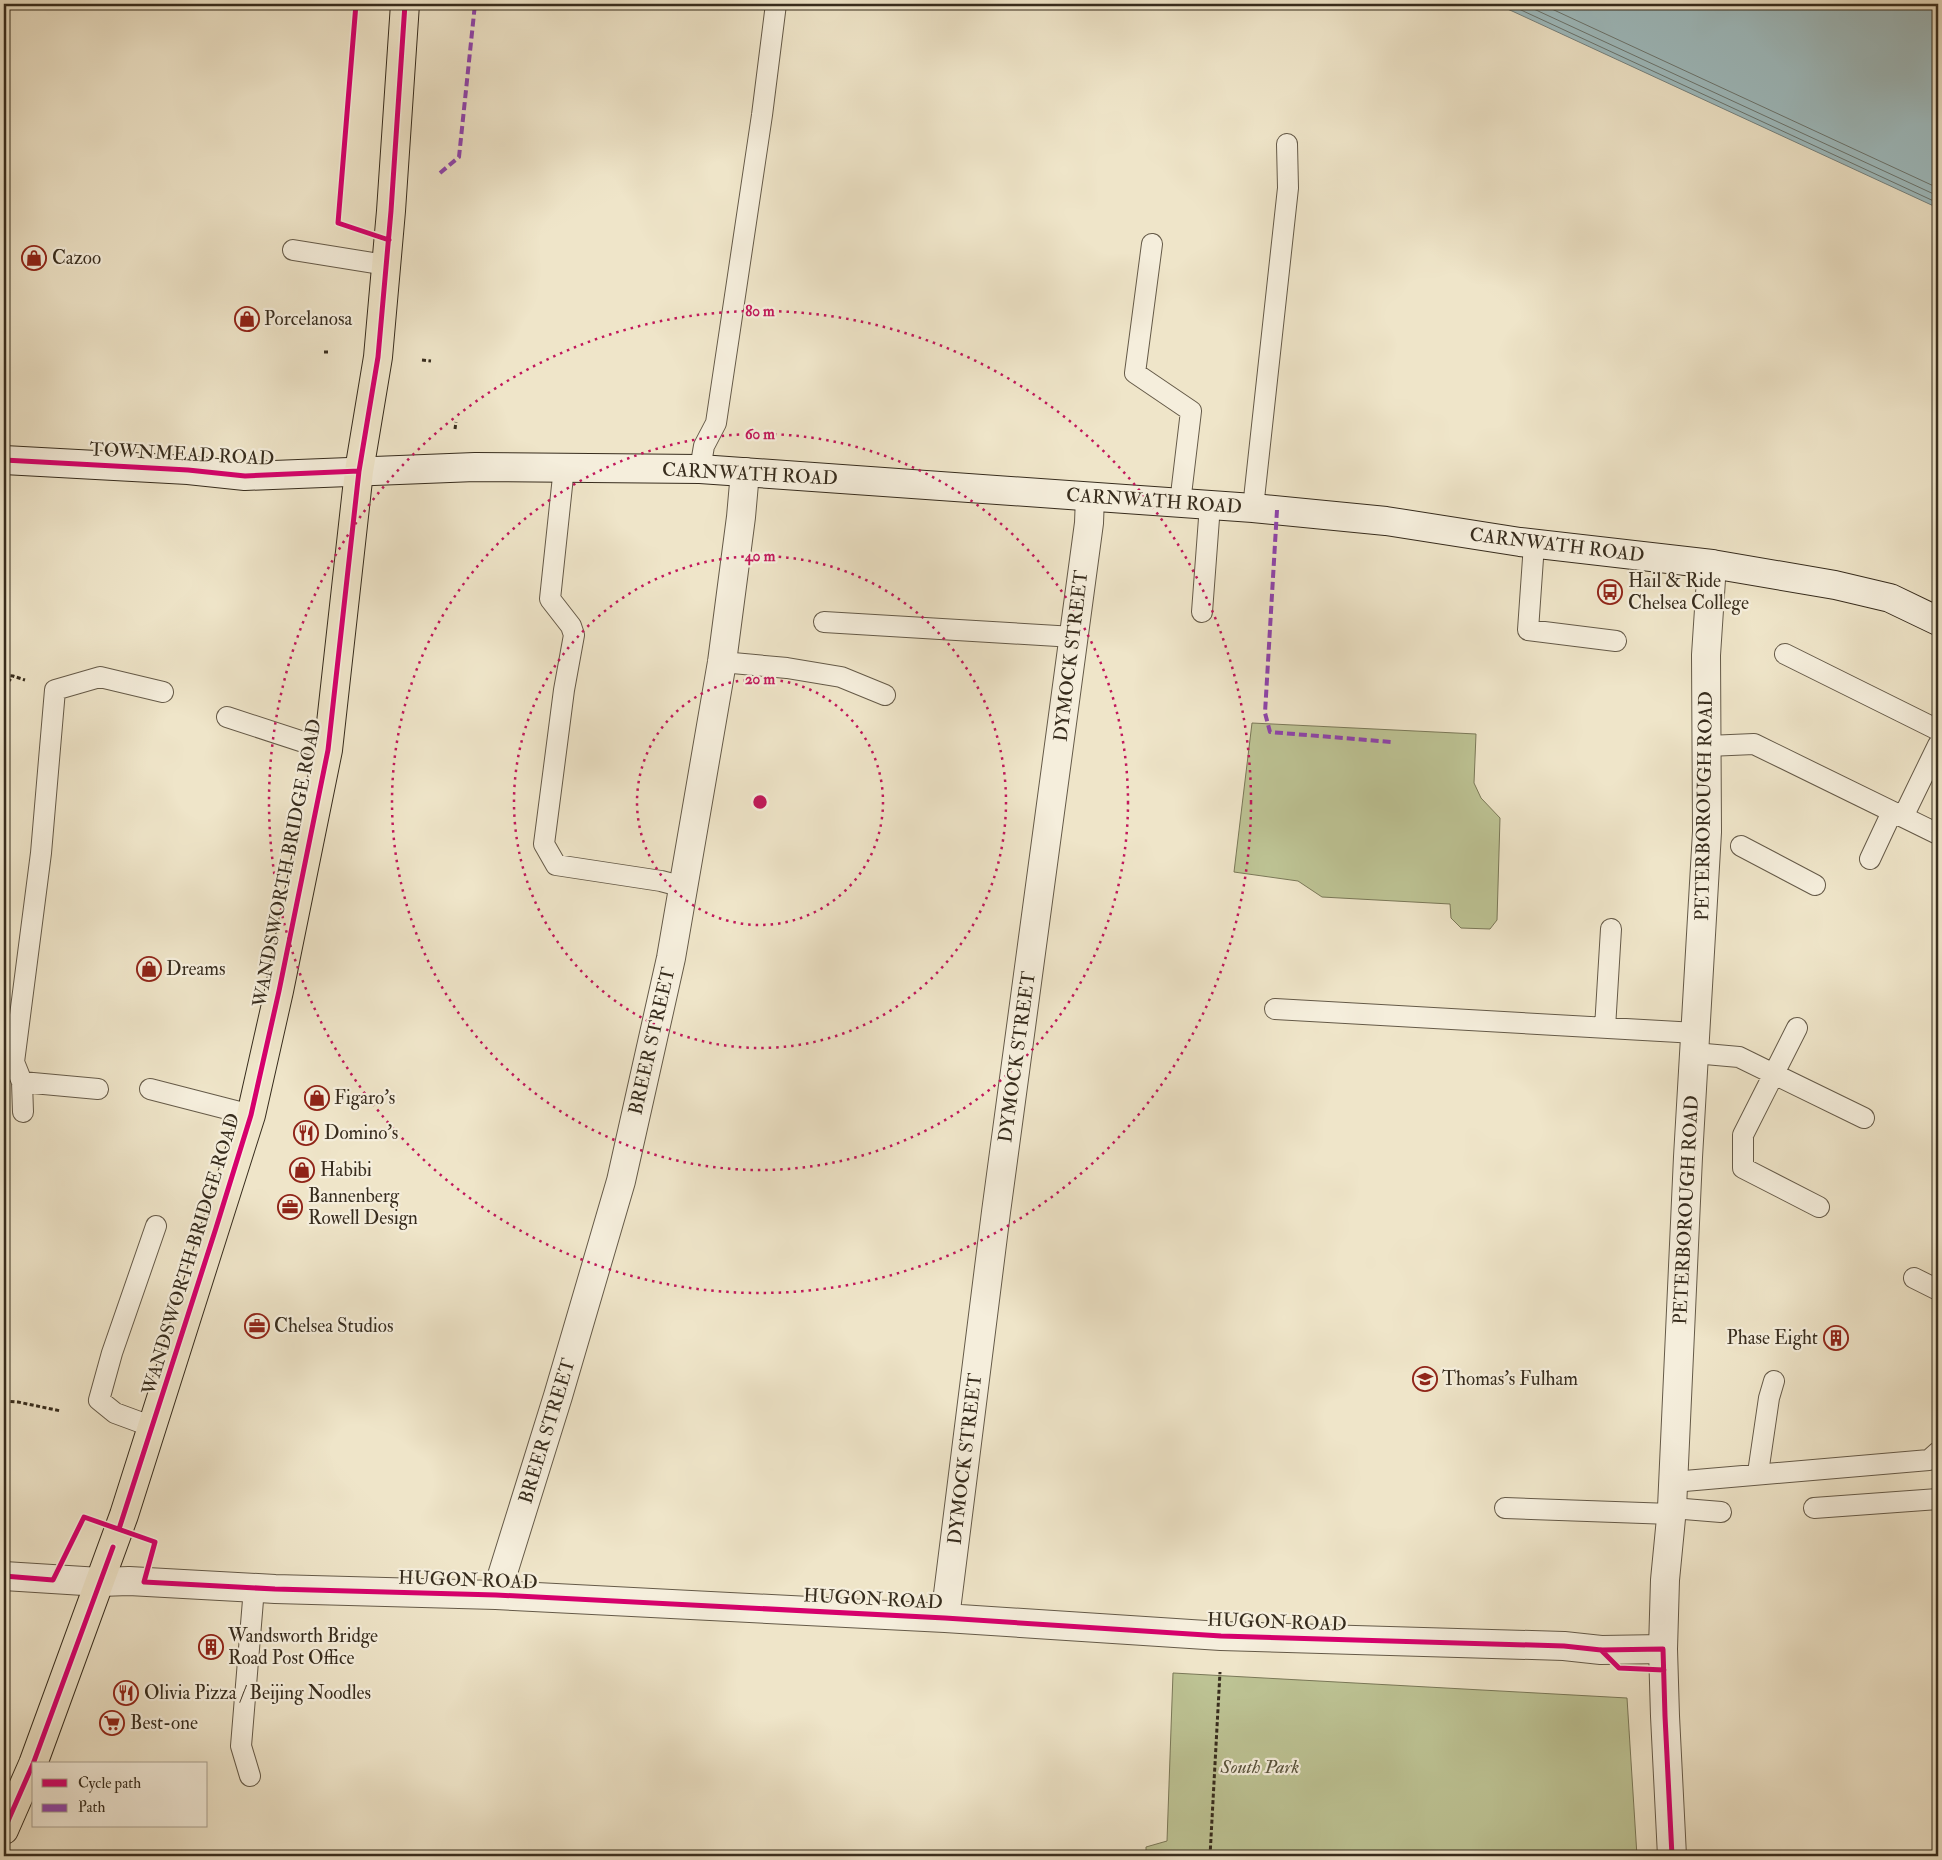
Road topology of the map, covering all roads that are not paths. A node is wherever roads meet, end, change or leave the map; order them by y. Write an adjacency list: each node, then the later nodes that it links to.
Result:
1 (406, 4): 6 (main road, WANDSWORTH BRIDGE ROAD)
2 (776, 4): 9 (lane)
3 (1287, 144): 15 (lane)
4 (1152, 244): 13 (lane)
5 (293, 250): 6 (lane)
6 (386, 265): 10 (main road, WANDSWORTH BRIDGE ROAD)
7 (4, 460): 10 (street, TOWNMEAD ROAD)
8 (564, 467): 9 (street, CARNWATH ROAD); 10 (street, CARNWATH ROAD); 37 (lane)
9 (700, 469): 11 (street, CARNWATH ROAD)
10 (360, 471): 31 (main road, WANDSWORTH BRIDGE ROAD)
11 (745, 472): 12 (street, CARNWATH ROAD); 24 (street, BREER STREET)
12 (1090, 497): 13 (street, CARNWATH ROAD); 21 (street, DYMOCK STREET)
13 (1180, 503): 14 (street, CARNWATH ROAD)
14 (1210, 505): 15 (street, CARNWATH ROAD); 18 (lane)
15 (1253, 508): 16 (street, CARNWATH ROAD)
16 (1534, 544): 17 (street, CARNWATH ROAD); 22 (lane)
17 (1712, 564): 19 (street, CARNWATH ROAD); 30 (street, PETERBOROUGH ROAD)
18 (1202, 612)
19 (1938, 621)
20 (824, 622): 21 (lane)
21 (1074, 637): 68 (street, DYMOCK STREET)
22 (1616, 641)
23 (1785, 654): 28 (lane)
24 (722, 662): 26 (lane); 37 (street, BREER STREET)
25 (163, 692): 44 (lane)
26 (885, 696)
27 (227, 717): 31 (lane)
28 (1938, 730)
29 (1938, 745): 32 (lane)
30 (1708, 746): 32 (lane); 42 (street, PETERBOROUGH ROAD)
31 (328, 750): 48 (main road, WANDSWORTH BRIDGE ROAD)
32 (1898, 814): 33 (lane); 35 (lane)
33 (1938, 834)
34 (1741, 846): 36 (lane)
35 (1870, 859)
36 (1815, 885)
37 (684, 887): 67 (street, BREER STREET)
38 (1611, 929): 40 (lane)
39 (1275, 1009): 40 (lane)
40 (1605, 1028): 42 (lane)
41 (1797, 1028): 43 (lane)
42 (1695, 1043): 43 (lane); 58 (street, PETERBOROUGH ROAD)
43 (1774, 1074): 49 (lane); 50 (lane)
44 (22, 1082): 45 (lane); 47 (lane)
45 (98, 1089)
46 (150, 1089): 48 (lane)
47 (23, 1112)
48 (251, 1115): 55 (main road, WANDSWORTH BRIDGE ROAD)
49 (1864, 1118)
50 (1819, 1207)
51 (156, 1226): 55 (lane)
52 (1914, 1278): 53 (lane)
53 (1938, 1290)
54 (1774, 1381): 57 (lane)
55 (153, 1427): 65 (main road, WANDSWORTH BRIDGE ROAD)
56 (1938, 1452): 57 (lane)
57 (1758, 1473): 58 (lane)
58 (1673, 1482): 62 (street, PETERBOROUGH ROAD)
59 (1938, 1499): 61 (lane)
60 (1505, 1508): 62 (lane)
61 (1814, 1508)
62 (1671, 1511): 63 (lane); 69 (street, PETERBOROUGH ROAD)
63 (1721, 1512)
64 (4, 1576): 65 (street, HUGON ROAD)
65 (100, 1582): 66 (street, HUGON ROAD); 70 (main road, WANDSWORTH BRIDGE ROAD)
66 (254, 1588): 67 (street, HUGON ROAD); 72 (lane)
67 (496, 1595): 68 (street, HUGON ROAD)
68 (946, 1618): 69 (street, HUGON ROAD)
69 (1663, 1649): 74 (street, PETERBOROUGH ROAD)
70 (33, 1762)
71 (32, 1764): 73 (main road, WANDSWORTH BRIDGE ROAD)
72 (250, 1776)
73 (4, 1830)
74 (1672, 1856)

